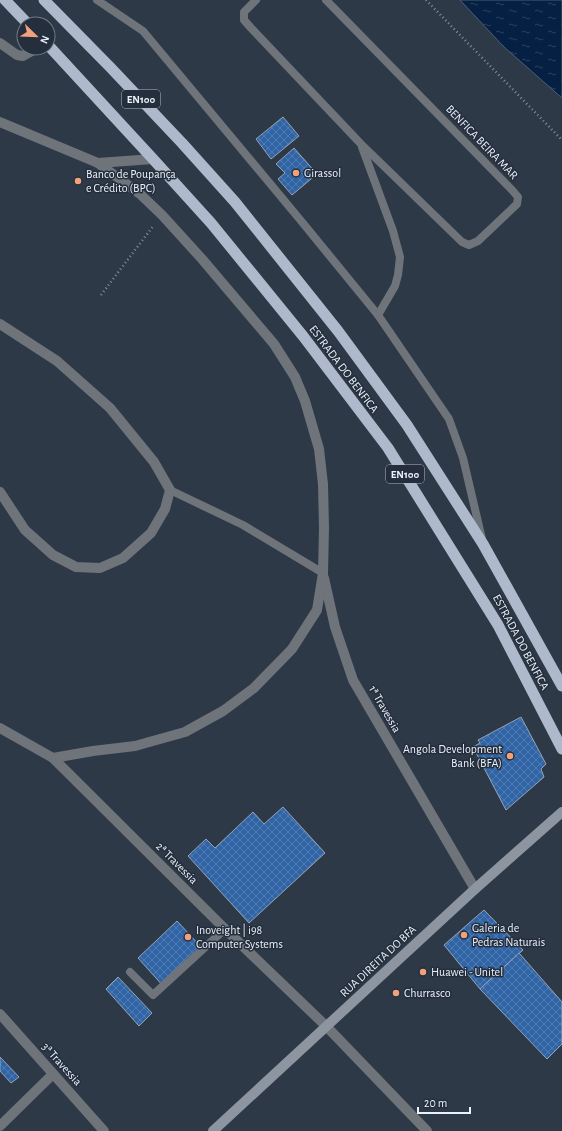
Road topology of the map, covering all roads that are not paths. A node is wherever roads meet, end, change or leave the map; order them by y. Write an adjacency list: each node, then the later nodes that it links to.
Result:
1 (5, 0): 6 (highway)
2 (44, 0): 18 (highway, ESTRADA DO BENFICA / EN100)
3 (97, 0): 14 (lane)
4 (256, 0): 11 (lane, BENFICA BEIRA MAR)
5 (326, 0): 11 (lane, BENFICA BEIRA MAR)
6 (20, 16)
7 (0, 43): 8 (street)
8 (16, 53)
9 (56, 55): 12 (highway, ESTRADA DO BENFICA / EN100)
10 (0, 122): 13 (street)
11 (361, 144): 14 (lane, BENFICA BEIRA MAR)
12 (154, 159): 13 (street); 22 (highway, ESTRADA DO BENFICA / EN100)
13 (98, 163): 19 (street)
14 (378, 315): 18 (lane)
15 (0, 324): 16 (street)
16 (170, 490): 17 (street); 19 (lane)
17 (0, 492)
18 (483, 544): 20 (highway, ESTRADA DO BENFICA / EN100)
19 (323, 572): 23 (street); 25 (street, 1ª Travessia)
20 (562, 686)
21 (0, 728): 23 (street, 2ª Travessia)
22 (562, 749)
23 (53, 758): 26 (street, 2ª Travessia)
24 (562, 812): 25 (main road, RUA DIREITA DO BFA)
25 (475, 889): 29 (main road, RUA DIREITA DO BFA)
26 (225, 929): 27 (lane); 29 (street, 2ª Travessia)
27 (130, 972)
28 (0, 1014): 30 (street, 3ª Travessia)
29 (327, 1027): 33 (main road, RUA DIREITA DO BFA); 34 (street, 2ª Travessia)
30 (54, 1074): 31 (street); 32 (street, 3ª Travessia)
31 (0, 1126)
32 (104, 1131)
33 (213, 1131)
34 (428, 1131)

